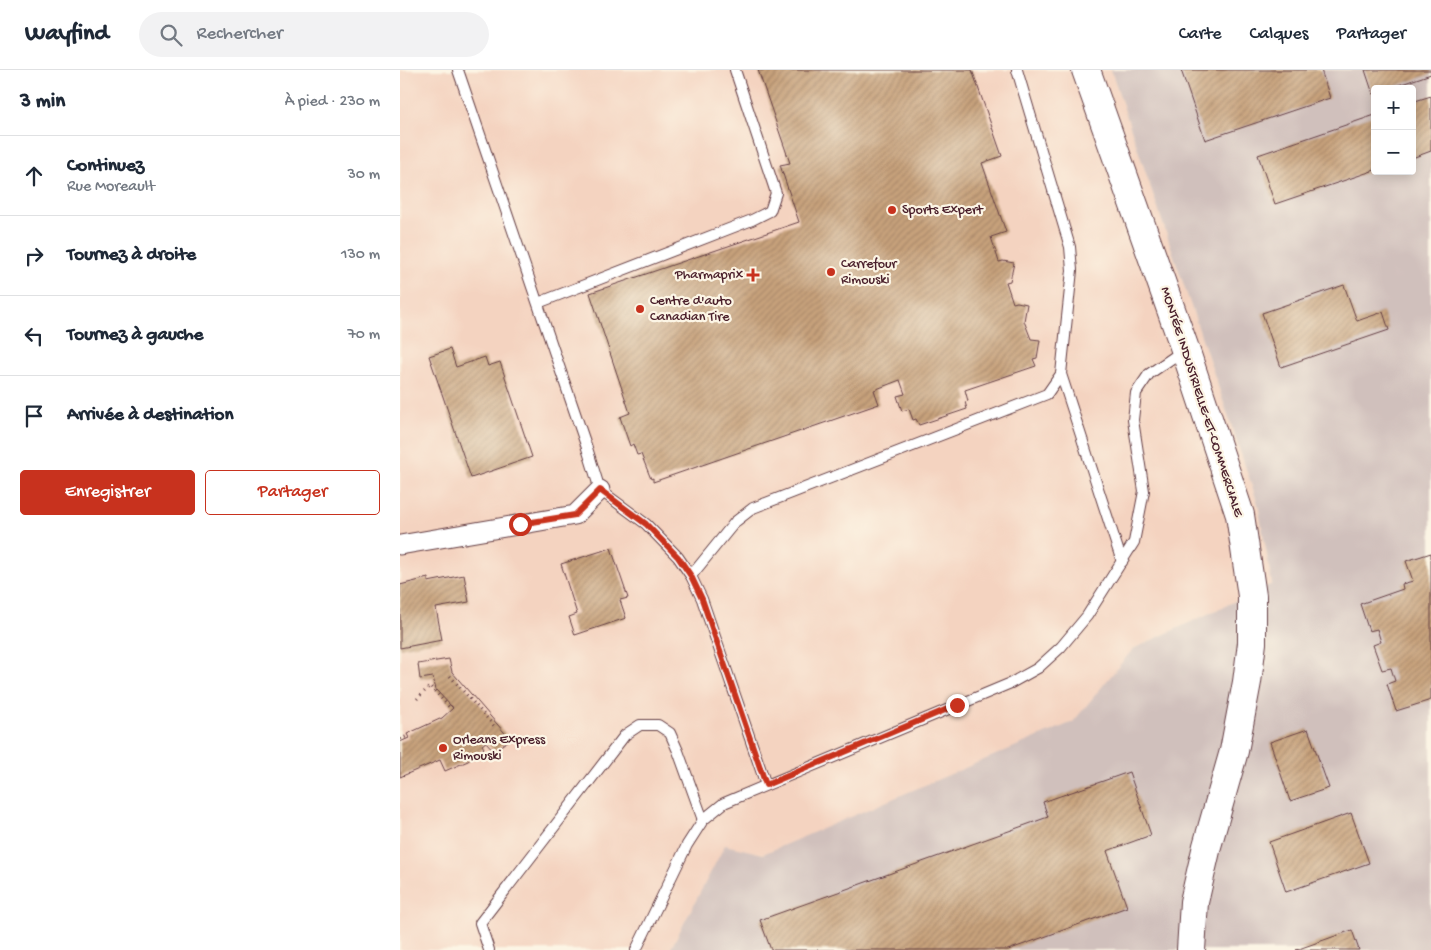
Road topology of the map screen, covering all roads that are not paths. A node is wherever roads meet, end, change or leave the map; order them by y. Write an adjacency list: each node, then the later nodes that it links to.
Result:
1 (458, 70): 5 (lane)
2 (735, 70): 5 (lane)
3 (1017, 70): 7 (lane)
4 (1086, 70): 6 (main road, MONTÉE INDUSTRIELLE-ET-COMMERCIALE)
5 (538, 303): 8 (lane)
6 (1185, 350): 10 (lane); 16 (main road, MONTÉE INDUSTRIELLE-ET-COMMERCIALE)
7 (1061, 374): 10 (lane); 11 (lane)
8 (600, 490): 9 (street); 11 (lane)
9 (400, 545)
10 (1122, 562): 12 (lane)
11 (691, 576): 12 (lane)
12 (766, 785): 13 (lane)
13 (703, 820): 14 (lane); 15 (lane)
14 (489, 950)
15 (636, 950)
16 (1191, 950)

